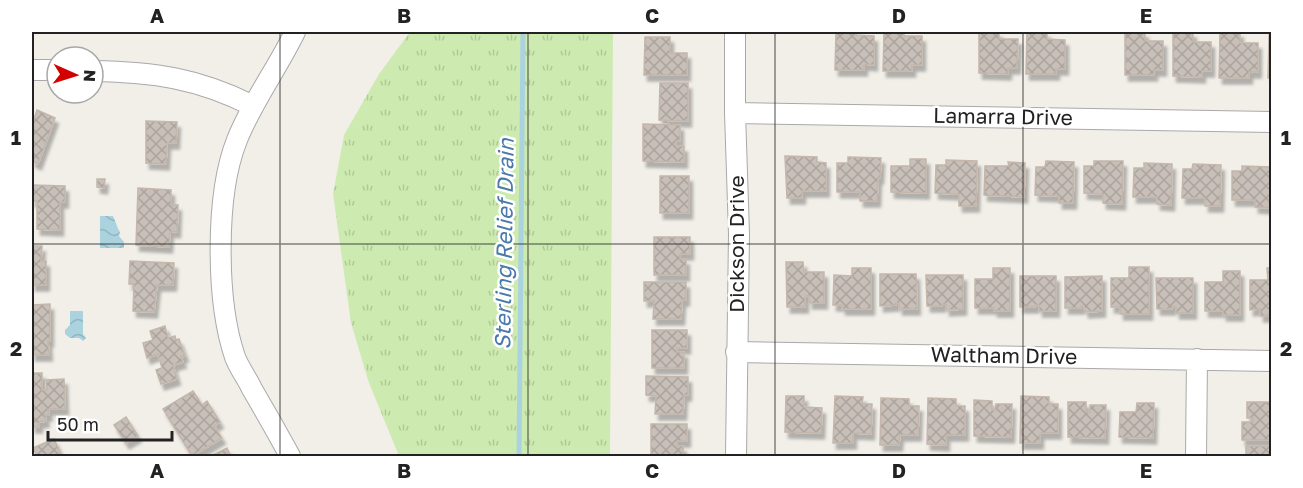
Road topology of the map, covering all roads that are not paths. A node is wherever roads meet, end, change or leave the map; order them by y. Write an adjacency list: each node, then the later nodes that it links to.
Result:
1 (295, 32): 4 (street)
2 (735, 32): 5 (street, Dickson Drive)
3 (105, 71): 4 (street)
4 (253, 106): 10 (street)
5 (735, 112): 6 (street, Lamarra Drive); 7 (street, Dickson Drive)
6 (1272, 122)
7 (736, 352): 8 (street, Waltham Drive); 11 (street, Dickson Drive)
8 (1197, 359): 9 (street, Waltham Drive); 12 (street)
9 (1272, 361)
10 (290, 456)
11 (736, 456)
12 (1196, 456)

